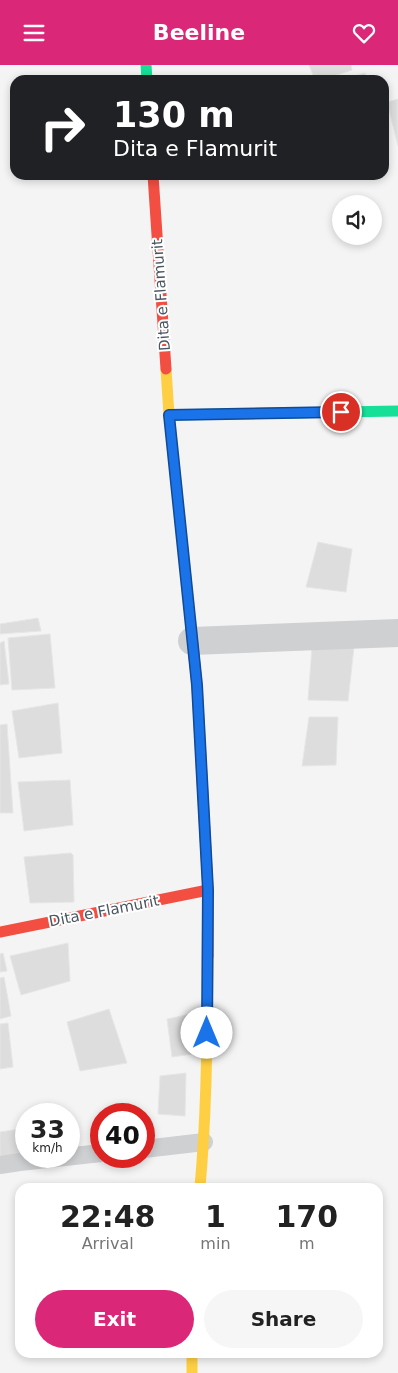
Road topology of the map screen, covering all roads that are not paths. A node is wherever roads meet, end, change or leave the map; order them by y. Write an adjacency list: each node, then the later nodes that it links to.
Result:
1 (153, 180): 3 (street, Dita e Flamurit)
2 (398, 411): 3 (street)
3 (169, 415): 5 (street, Dita e Flamurit)
4 (398, 633): 5 (street)
5 (192, 641): 6 (street, Dita e Flamurit)
6 (208, 890): 7 (street, Dita e Flamurit); 8 (street, Dita e Flamurit)
7 (0, 932)
8 (204, 1142): 9 (lane); 12 (street, Dita e Flamurit)
9 (155, 1148)
10 (90, 1154): 11 (lane)
11 (0, 1165)
12 (200, 1183)
13 (192, 1358): 14 (street)
14 (192, 1373)

